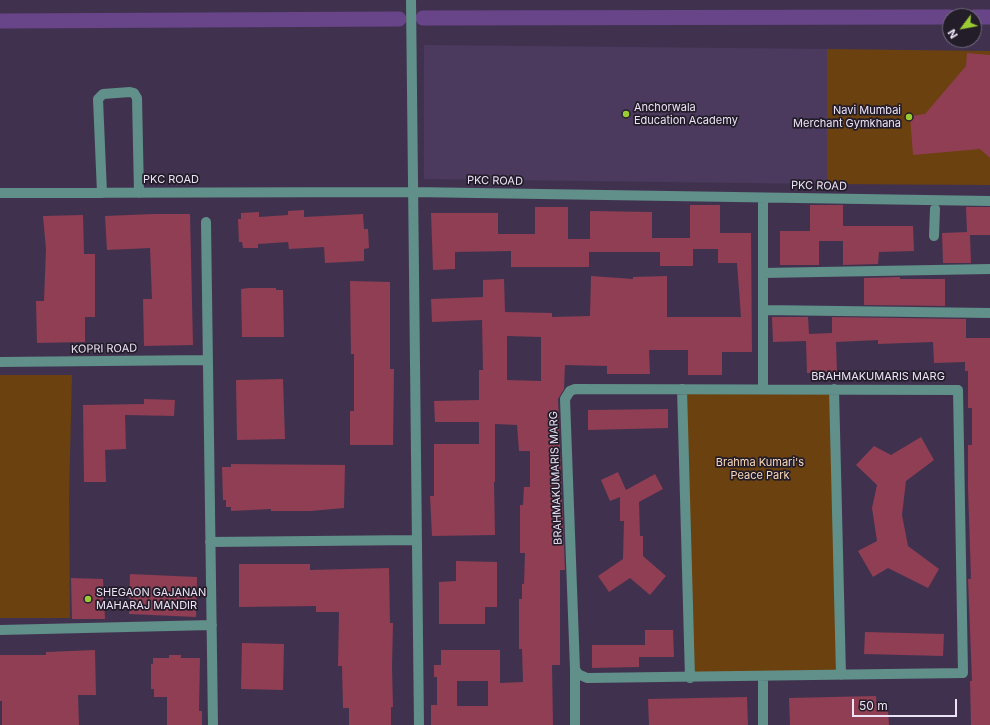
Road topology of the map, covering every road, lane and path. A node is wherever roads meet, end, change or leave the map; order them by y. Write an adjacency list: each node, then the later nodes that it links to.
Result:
1 (411, 0): 2 (street)
2 (413, 192): 5 (street, PKC ROAD); 6 (street, PKC ROAD); 20 (street)
3 (0, 193): 4 (street, PKC ROAD)
4 (102, 193): 5 (street, PKC ROAD); 5 (street)
5 (139, 193)
6 (763, 198): 7 (street, PKC ROAD); 12 (street)
7 (990, 201)
8 (935, 209): 10 (street)
9 (206, 222): 15 (street)
10 (934, 236)
11 (990, 269): 12 (street)
12 (763, 273): 13 (street)
13 (763, 310): 14 (street); 18 (street)
14 (990, 313)
15 (208, 360): 16 (street, KOPRI ROAD); 21 (street)
16 (0, 362)
17 (682, 389): 18 (street, BRAHMAKUMARIS MARG); 24 (street, BRAHMAKUMARIS MARG); 27 (street)
18 (763, 389): 19 (street, BRAHMAKUMARIS MARG)
19 (834, 389): 25 (street); 25 (street, BRAHMAKUMARIS MARG)
20 (417, 540): 21 (street); 29 (street)
21 (210, 542): 22 (street)
22 (212, 625): 23 (street); 28 (street)
23 (0, 630)
24 (575, 669): 27 (street, BRAHMAKUMARIS MARG); 30 (street, BRAHMAKUMARIS MARG)
25 (841, 675): 26 (street, BRAHMAKUMARIS MARG)
26 (763, 676): 27 (street, BRAHMAKUMARIS MARG); 31 (street)
27 (690, 678)
28 (213, 725)
29 (419, 725)
30 (575, 725)
31 (763, 725)

